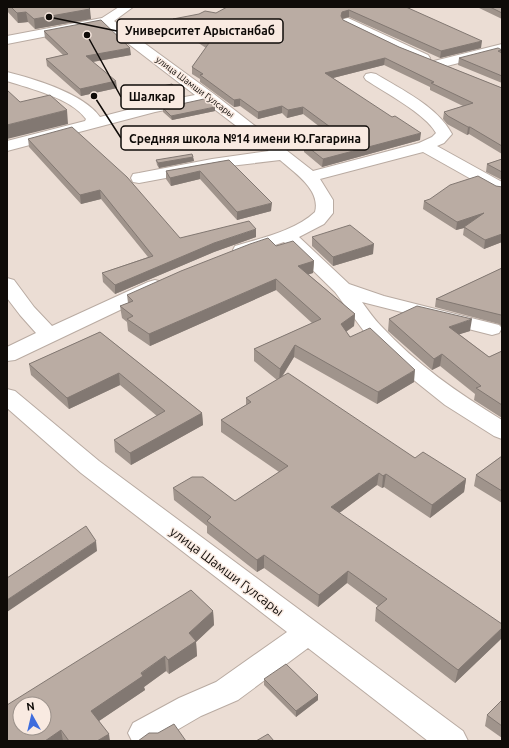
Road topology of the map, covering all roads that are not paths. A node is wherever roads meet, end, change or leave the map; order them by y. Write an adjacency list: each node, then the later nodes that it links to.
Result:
1 (127, 7): 2 (street)
2 (106, 21): 4 (street); 10 (street, улица Шамши Гулсары)
3 (348, 22): 6 (street)
4 (7, 40)
5 (502, 48): 6 (street)
6 (439, 64): 7 (street)
7 (460, 73)
8 (7, 76): 11 (street)
9 (371, 77): 15 (street)
10 (203, 99): 12 (street); 16 (street, улица Шамши Гулсары)
11 (84, 108): 12 (street); 13 (street)
12 (130, 114): 13 (street)
13 (92, 124): 14 (street)
14 (7, 146)
15 (425, 146): 17 (street); 19 (street)
16 (284, 155): 17 (street, улица Шамши Гулсары); 18 (street)
17 (309, 177): 20 (street, улица Шамши Гулсары)
18 (140, 178)
19 (502, 189)
20 (287, 235): 21 (street, улица Шамши Гулсары); 24 (street)
21 (228, 255)
22 (171, 278): 26 (street)
23 (7, 284): 26 (street)
24 (342, 288): 25 (street); 29 (street)
25 (492, 329)
26 (49, 335): 27 (street)
27 (7, 355)
28 (7, 396): 30 (street, улица Шамши Гулсары)
29 (502, 431)
30 (308, 632): 31 (street); 32 (street, улица Шамши Гулсары)
31 (144, 733)
32 (452, 741)

